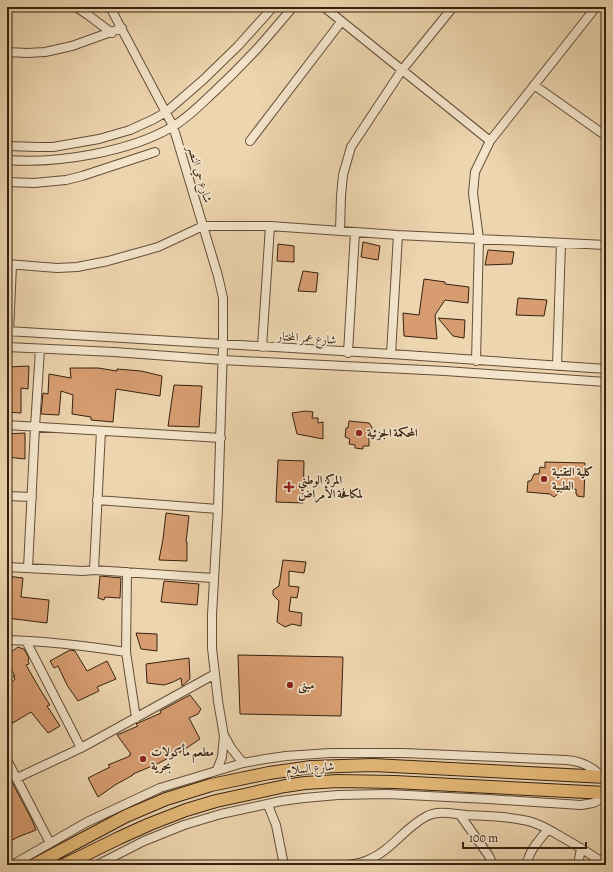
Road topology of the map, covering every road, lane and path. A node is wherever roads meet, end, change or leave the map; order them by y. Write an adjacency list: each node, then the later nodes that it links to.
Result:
1 (76, 7): 10 (street)
2 (110, 7): 9 (street, شارع حي النصر)
3 (273, 7): 14 (street)
4 (293, 7): 15 (street)
5 (324, 7): 8 (street)
6 (453, 7): 12 (street)
7 (596, 7): 13 (street)
8 (342, 22): 12 (street); 17 (street)
9 (122, 28): 10 (street); 14 (street, شارع حي النصر)
10 (112, 33): 11 (street)
11 (7, 53)
12 (402, 70): 18 (street); 27 (street)
13 (534, 85): 16 (street); 18 (street)
14 (166, 112): 15 (street, شارع حي النصر); 20 (street)
15 (173, 126): 22 (street); 25 (street, شارع حي النصر)
16 (606, 136)
17 (250, 141)
18 (490, 141): 30 (street)
19 (7, 146): 20 (street)
20 (60, 146): 22 (street)
21 (155, 152): 24 (street)
22 (63, 159): 23 (street)
23 (7, 160)
24 (7, 182)
25 (203, 226): 26 (street); 33 (street); 36 (street, شارع حي النصر)
26 (270, 226): 27 (street); 38 (street)
27 (340, 231): 28 (street)
28 (355, 232): 29 (street); 41 (street)
29 (398, 235): 30 (street); 42 (street)
30 (479, 239): 31 (street); 45 (street)
31 (561, 243): 32 (street); 46 (street)
32 (606, 246)
33 (9, 264): 34 (street)
34 (8, 332): 35 (street, شارع عمر المختار)
35 (114, 338): 36 (street, شارع عمر المختار); 40 (street)
36 (223, 344): 38 (street, شارع عمر المختار); 44 (street, شارع حي النصر)
37 (7, 347): 39 (street)
38 (262, 347): 41 (street, شارع عمر المختار)
39 (40, 349): 40 (street); 51 (street)
40 (114, 352): 44 (street)
41 (348, 352): 42 (street, شارع عمر المختار)
42 (391, 354): 43 (street, شارع عمر المختار)
43 (446, 358): 45 (street, شارع عمر المختار); 48 (street)
44 (223, 360): 48 (street); 53 (street, شارع حي النصر)
45 (476, 361): 46 (street, شارع عمر المختار)
46 (557, 366): 47 (street, شارع عمر المختار)
47 (606, 369)
48 (445, 371): 49 (street)
49 (606, 382)
50 (7, 425): 51 (street)
51 (35, 427): 52 (street); 55 (street)
52 (101, 431): 53 (street); 56 (street)
53 (221, 438): 57 (street, شارع حي النصر)
54 (7, 496): 55 (street)
55 (32, 497): 59 (street)
56 (97, 500): 57 (street); 60 (street)
57 (218, 509): 62 (street, شارع حي النصر)
58 (7, 567): 59 (street)
59 (28, 568): 60 (street)
60 (94, 570): 61 (street)
61 (127, 572): 62 (street); 65 (street)
62 (213, 578): 66 (street, شارع حي النصر)
63 (7, 640): 64 (street)
64 (26, 641): 65 (street); 69 (street)
65 (126, 652): 67 (street)
66 (215, 674): 67 (street); 68 (street, شارع حي النصر)
67 (136, 718): 69 (street)
68 (224, 736): 71 (street); 72 (street)
69 (81, 748): 74 (street)
70 (7, 760): 74 (street)
71 (243, 763): 72 (street); 73 (street)
72 (217, 770): 80 (street)
73 (604, 777): 84 (highway, شارع السلام)
74 (17, 778): 80 (street)
75 (606, 793): 85 (highway, شارع السلام)
76 (606, 797): 77 (street)
77 (268, 804): 86 (street); 87 (street)
78 (460, 815): 79 (street); 82 (street); 89 (street)
79 (548, 829): 81 (street); 90 (street)
80 (50, 843): 83 (street)
81 (581, 848): 91 (street); 92 (street)
82 (359, 864): 88 (street)
83 (12, 865)
84 (34, 865)
85 (64, 865)
86 (97, 865)
87 (284, 865)
88 (348, 865)
89 (493, 865)
90 (526, 865)
91 (578, 865)
92 (606, 865)

